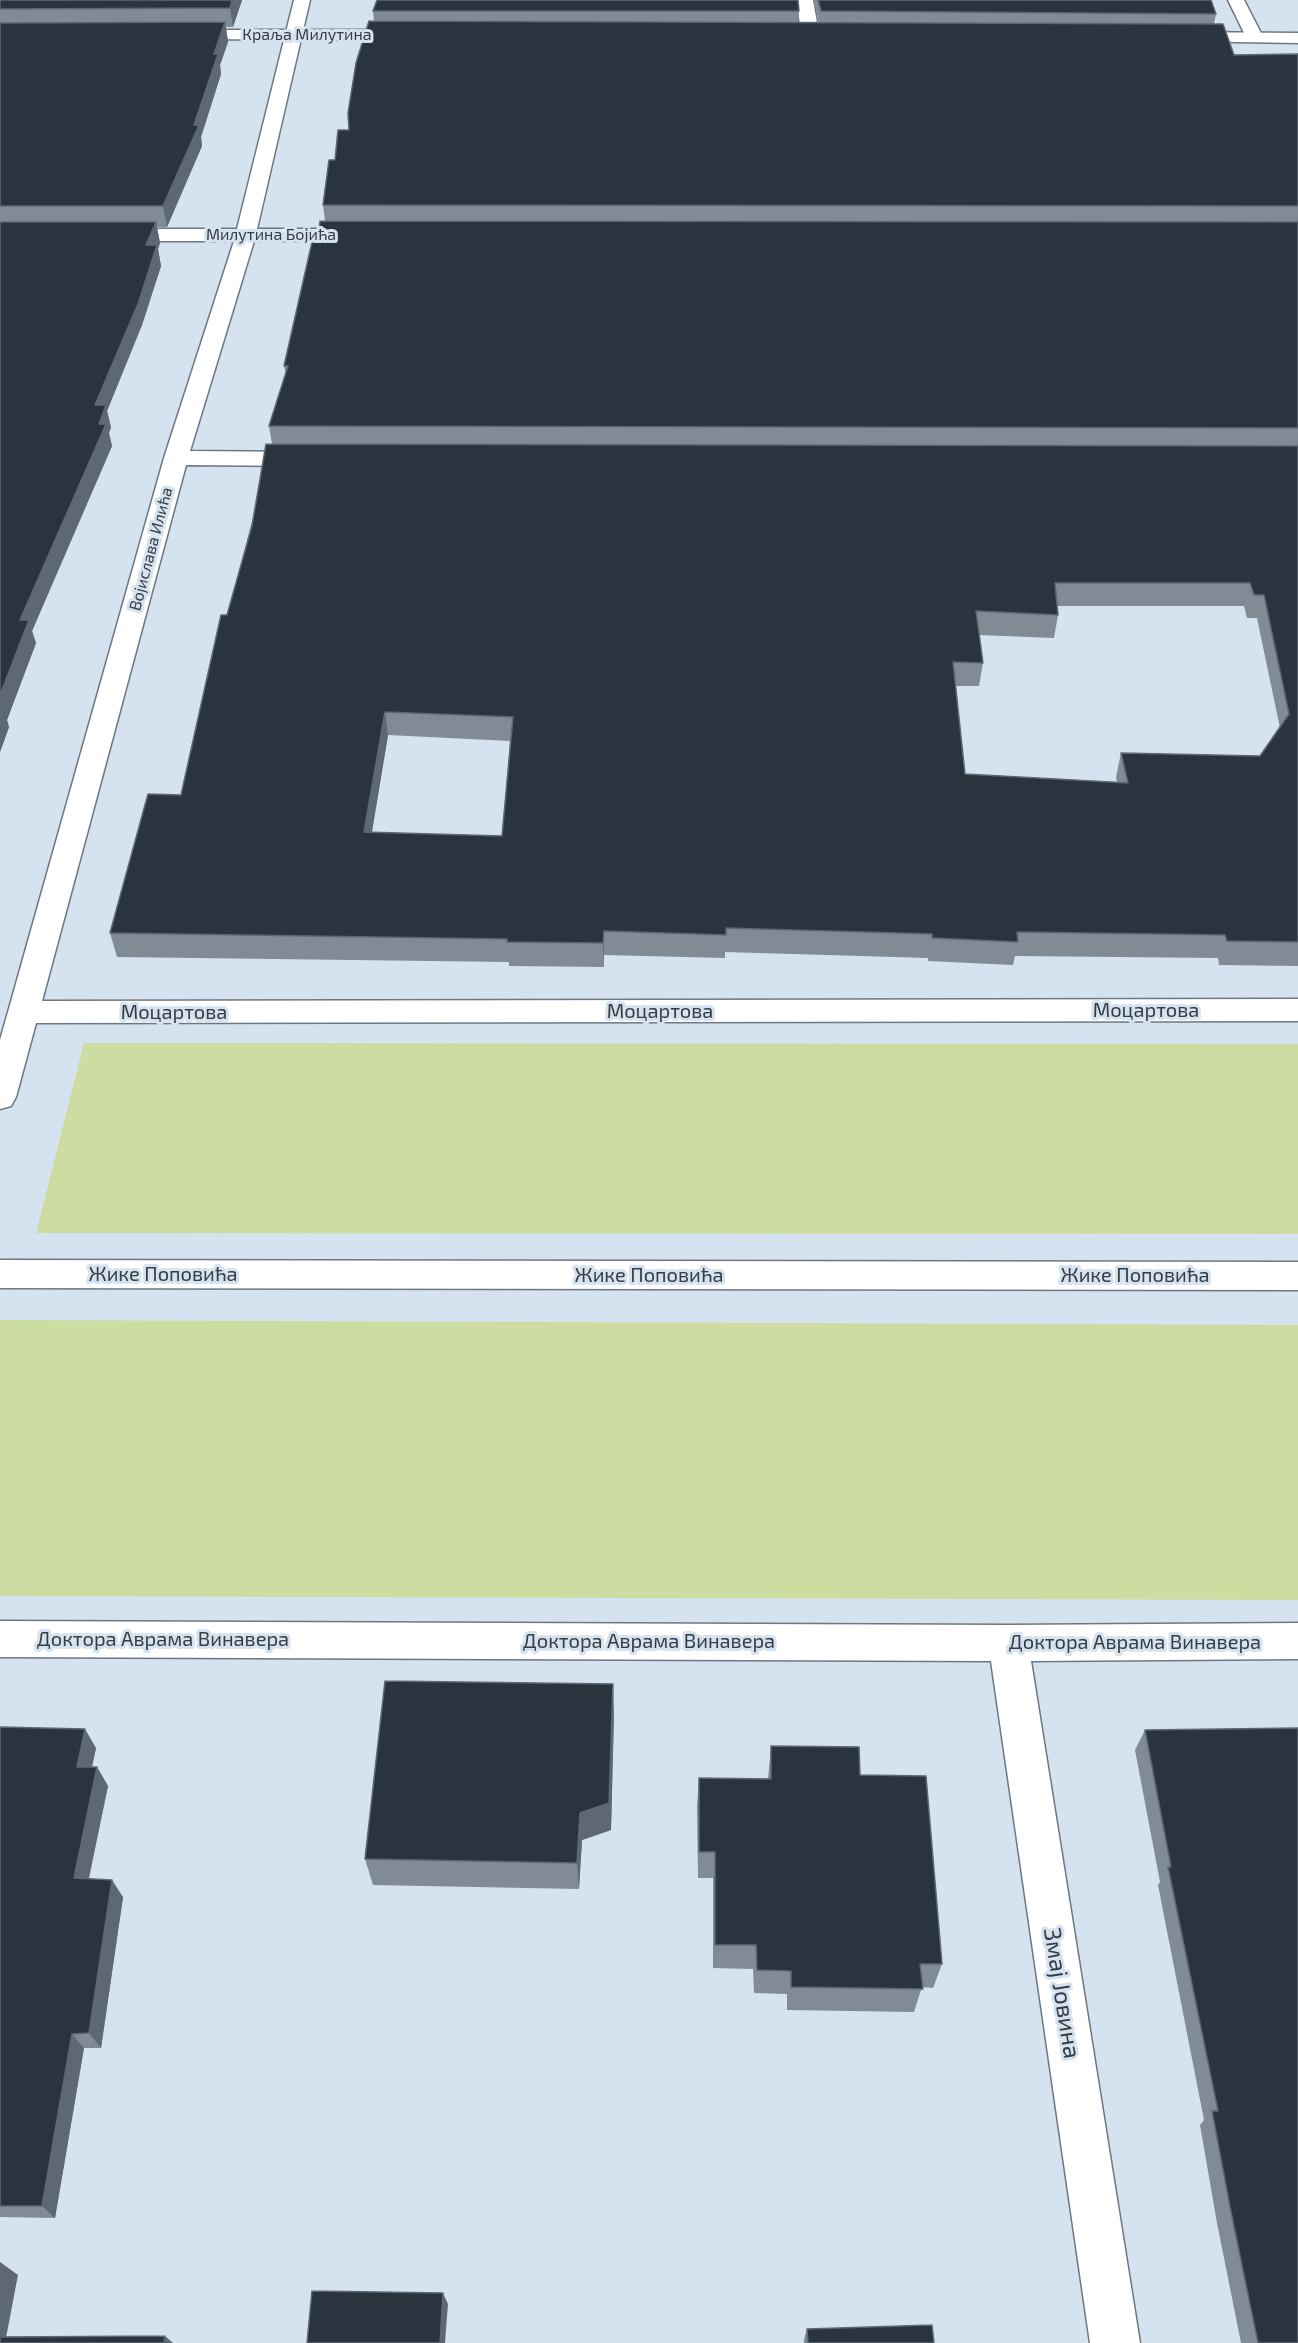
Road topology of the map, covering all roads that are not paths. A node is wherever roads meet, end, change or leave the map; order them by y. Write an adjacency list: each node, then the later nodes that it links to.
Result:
1 (302, 0): 7 (street, Војислава Илића)
2 (805, 0): 4 (street)
3 (1236, 0): 9 (street)
4 (833, 34)
5 (166, 35): 7 (street, Краља Милутина)
6 (426, 35): 7 (street, Краља Милутина)
7 (291, 36): 12 (street, Војислава Илића)
8 (1161, 37): 9 (street)
9 (1254, 37): 10 (street)
10 (1298, 38)
11 (92, 235): 12 (street, Милутина Бојића)
12 (246, 235): 13 (street, Милутина Бојића); 14 (street, Војислава Илића)
13 (383, 236)
14 (176, 458): 15 (street); 17 (street, Војислава Илића)
15 (331, 459)
16 (1298, 1010): 17 (street, Моцартова)
17 (23, 1012): 18 (street, Војислава Илића)
18 (0, 1097)
19 (0, 1274): 20 (street, Жике Поповића)
20 (1298, 1276)
21 (0, 1639): 23 (street, Доктора Аврама Винавера)
22 (1298, 1641): 23 (street, Доктора Аврама Винавера)
23 (1008, 1642): 24 (street, Змај Јовина)
24 (1115, 2343)

